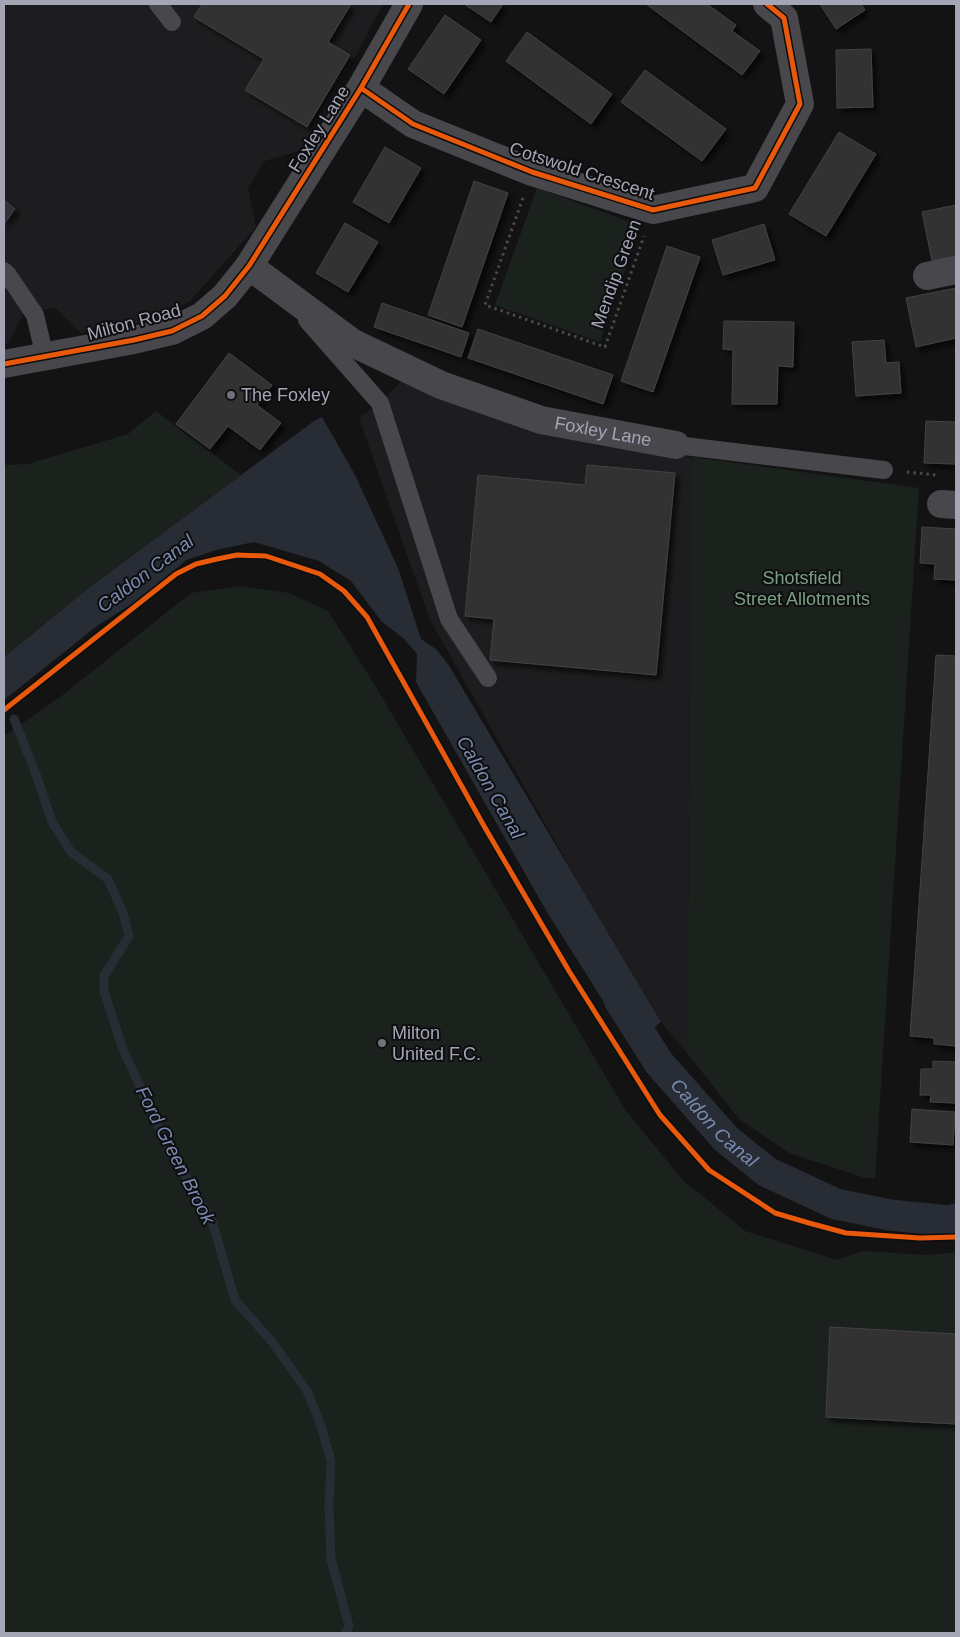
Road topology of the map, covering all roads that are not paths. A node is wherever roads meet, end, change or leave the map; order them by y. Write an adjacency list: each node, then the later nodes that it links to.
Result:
1 (158, 4): 4 (lane)
2 (409, 4): 5 (street, Foxley Lane)
3 (767, 4): 5 (street, Cotswold Crescent)
4 (172, 22)
5 (361, 88): 6 (street, Foxley Lane)
6 (249, 266): 10 (street, Foxley Lane); 11 (street, Milton Road)
7 (956, 270): 9 (street)
8 (4, 271): 11 (lane)
9 (927, 276)
10 (282, 292): 13 (street, Foxley Lane); 15 (lane)
11 (45, 357): 12 (street, Milton Road)
12 (4, 364)
13 (676, 445): 14 (lane)
14 (884, 470)
15 (488, 678)

